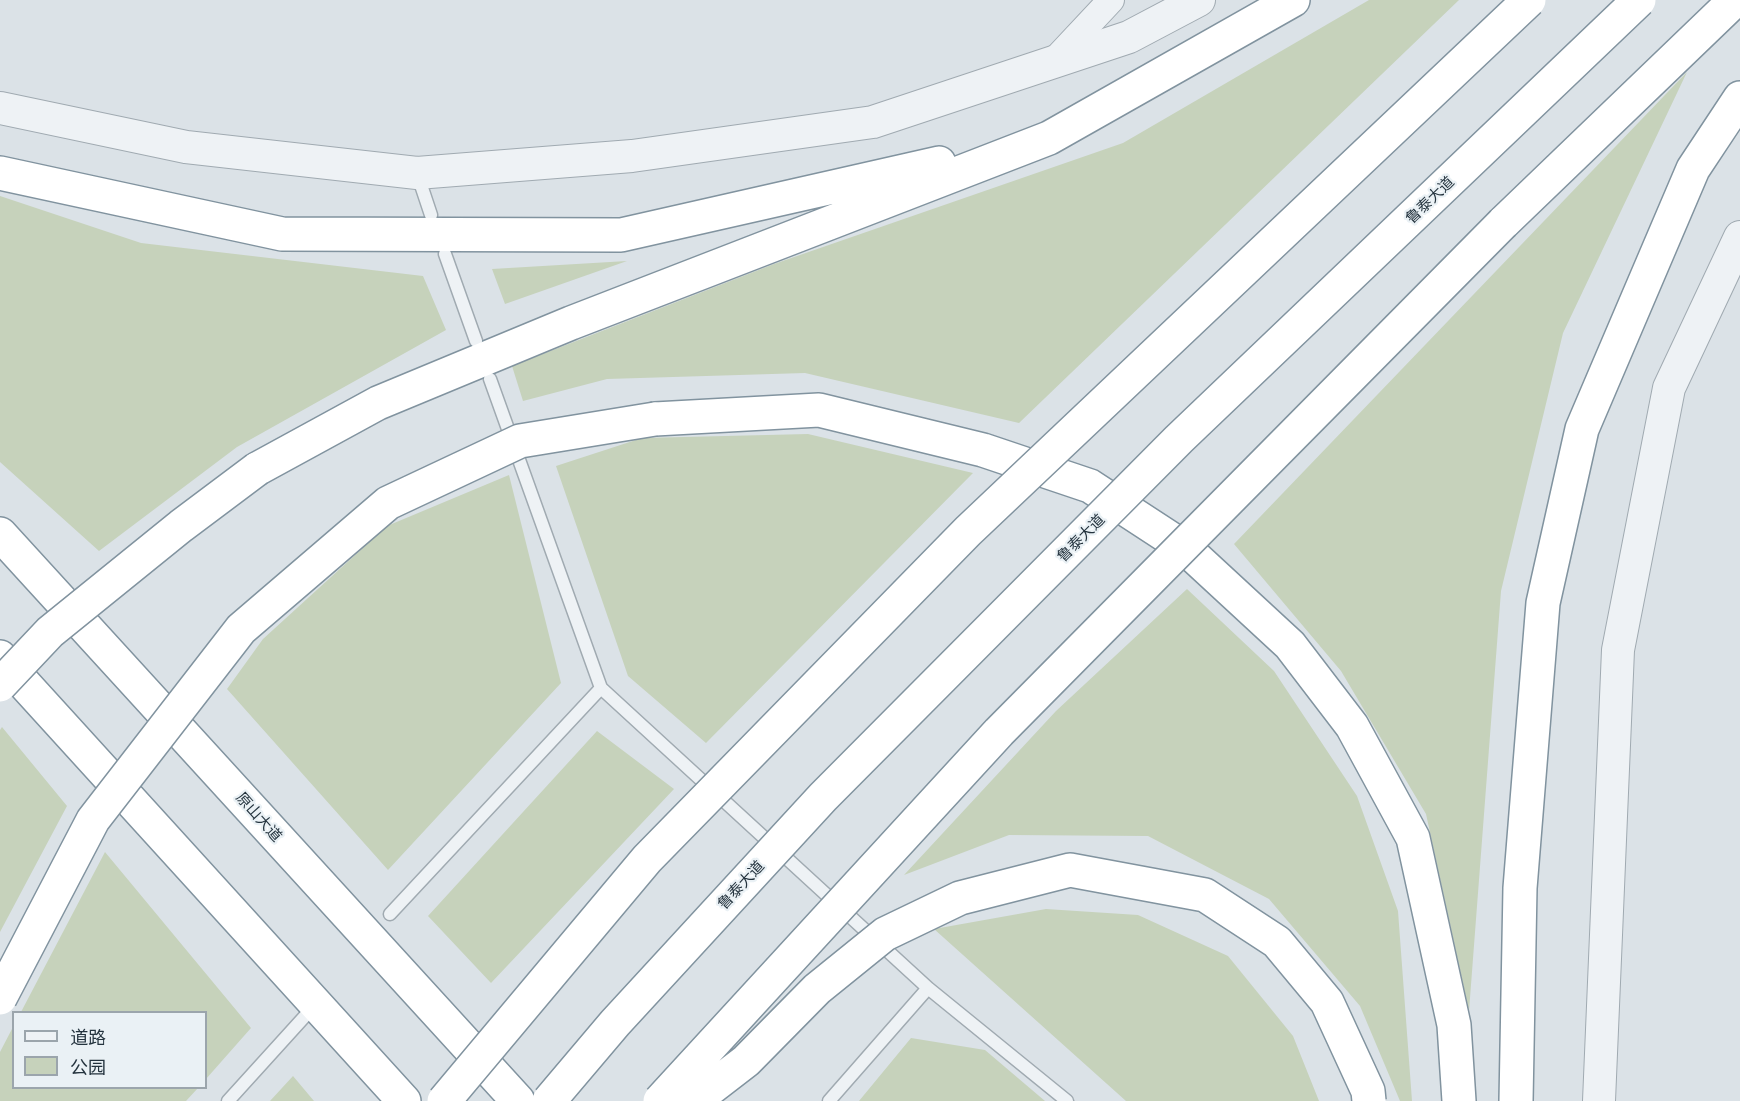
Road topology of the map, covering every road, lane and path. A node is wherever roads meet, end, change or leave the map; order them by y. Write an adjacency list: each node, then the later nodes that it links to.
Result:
1 (1111, 0): 7 (street)
2 (1199, 0): 7 (street)
3 (1293, 0): 10 (highway)
4 (1529, 0): 28 (highway, bridge)
5 (1639, 0): 30 (highway, 鲁泰大道, bridge)
6 (1735, 0): 31 (highway, bridge)
7 (1053, 62): 12 (street)
8 (1740, 98): 37 (highway)
9 (0, 108): 12 (street)
10 (1048, 138): 11 (highway); 20 (highway, bridge)
11 (0, 173)
12 (417, 173): 13 (lane)
13 (431, 215)
14 (1740, 237): 38 (street)
15 (445, 254): 16 (lane)
16 (476, 341)
17 (490, 379): 21 (lane)
18 (0, 534): 29 (highway, 原山大道)
19 (0, 657): 27 (highway)
20 (0, 685)
21 (601, 688): 22 (lane); 23 (lane)
22 (390, 914)
23 (928, 988): 33 (lane); 34 (lane)
24 (0, 998): 36 (highway, bridge)
25 (306, 1015): 26 (lane)
26 (228, 1101)
27 (404, 1101)
28 (444, 1101)
29 (518, 1101)
30 (549, 1101)
31 (660, 1101)
32 (694, 1101): 35 (highway, bridge)
33 (829, 1101)
34 (1067, 1101)
35 (1369, 1101)
36 (1459, 1101)
37 (1516, 1101)
38 (1599, 1101)

